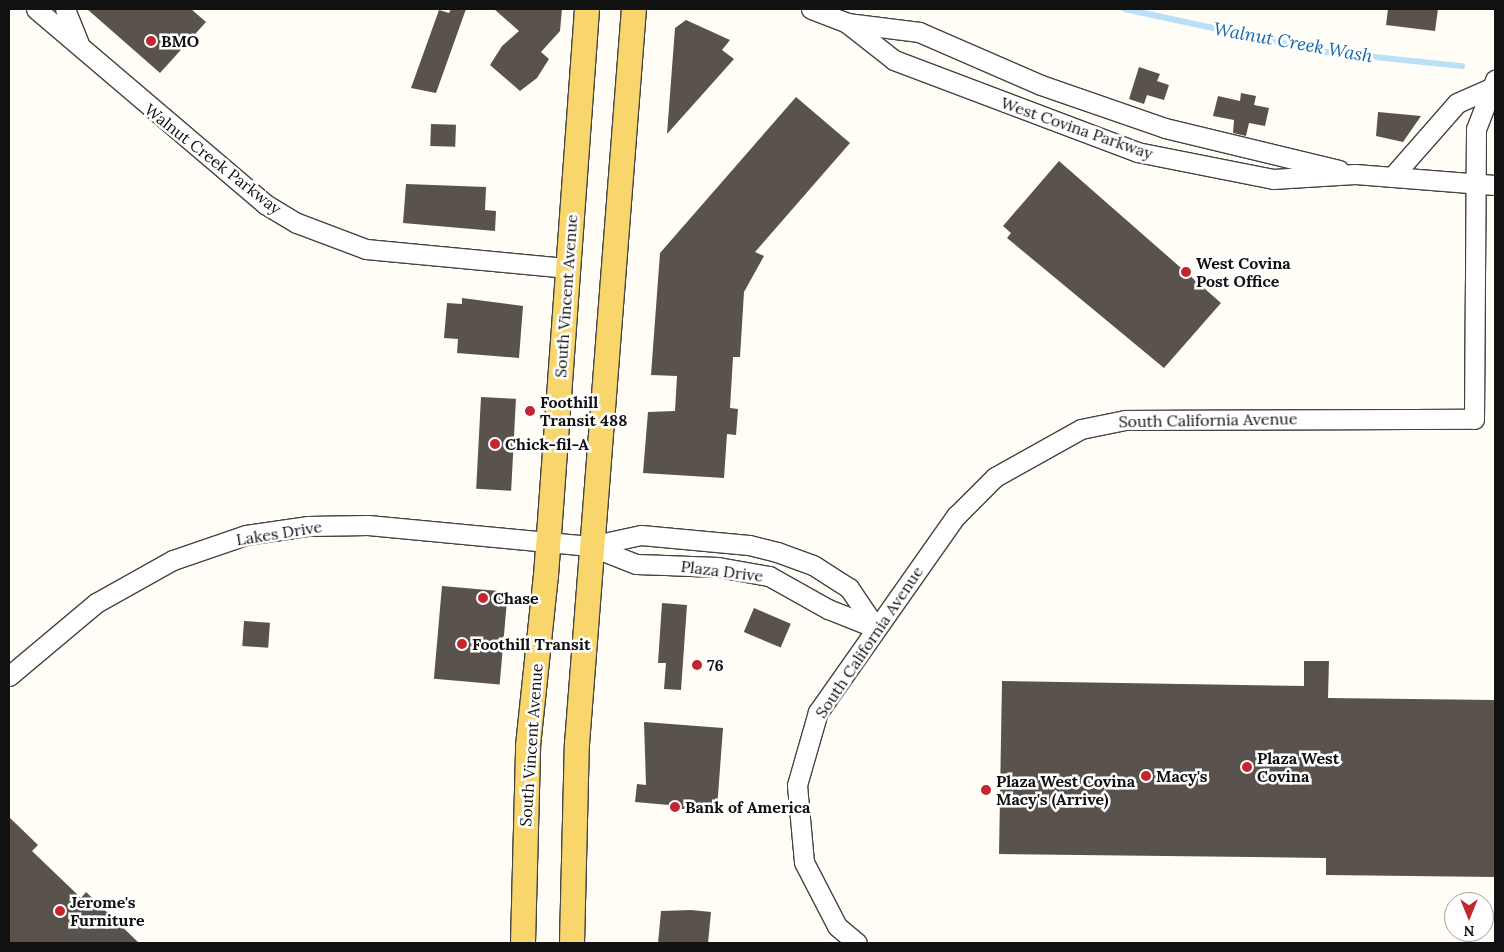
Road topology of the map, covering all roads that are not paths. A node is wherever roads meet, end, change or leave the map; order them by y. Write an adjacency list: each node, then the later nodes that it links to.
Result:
1 (36, 9): 7 (street, Walnut Creek Parkway)
2 (65, 9): 7 (street)
3 (587, 9): 13 (main road, South Vincent Avenue)
4 (634, 9): 15 (main road)
5 (811, 9): 6 (street, West Covina Parkway)
6 (847, 23): 9 (street, West Covina Parkway); 9 (street, West Covina Parkway)
7 (81, 46): 13 (street, Walnut Creek Parkway)
8 (1492, 84): 10 (street); 11 (street)
9 (1355, 174): 10 (street, West Covina Parkway)
10 (1392, 177): 11 (street, West Covina Parkway)
11 (1474, 184): 12 (street, West Covina Parkway); 16 (street, South California Avenue)
12 (1495, 185)
13 (568, 268): 14 (main road, South Vincent Avenue)
14 (548, 542): 15 (street, Lakes Drive); 17 (street, Lakes Drive); 18 (main road, South Vincent Avenue)
15 (590, 546): 16 (street, Plaza Drive); 16 (street); 19 (main road)
16 (876, 628): 20 (street, South California Avenue)
17 (9, 676)
18 (523, 943)
19 (572, 943)
20 (857, 943)

